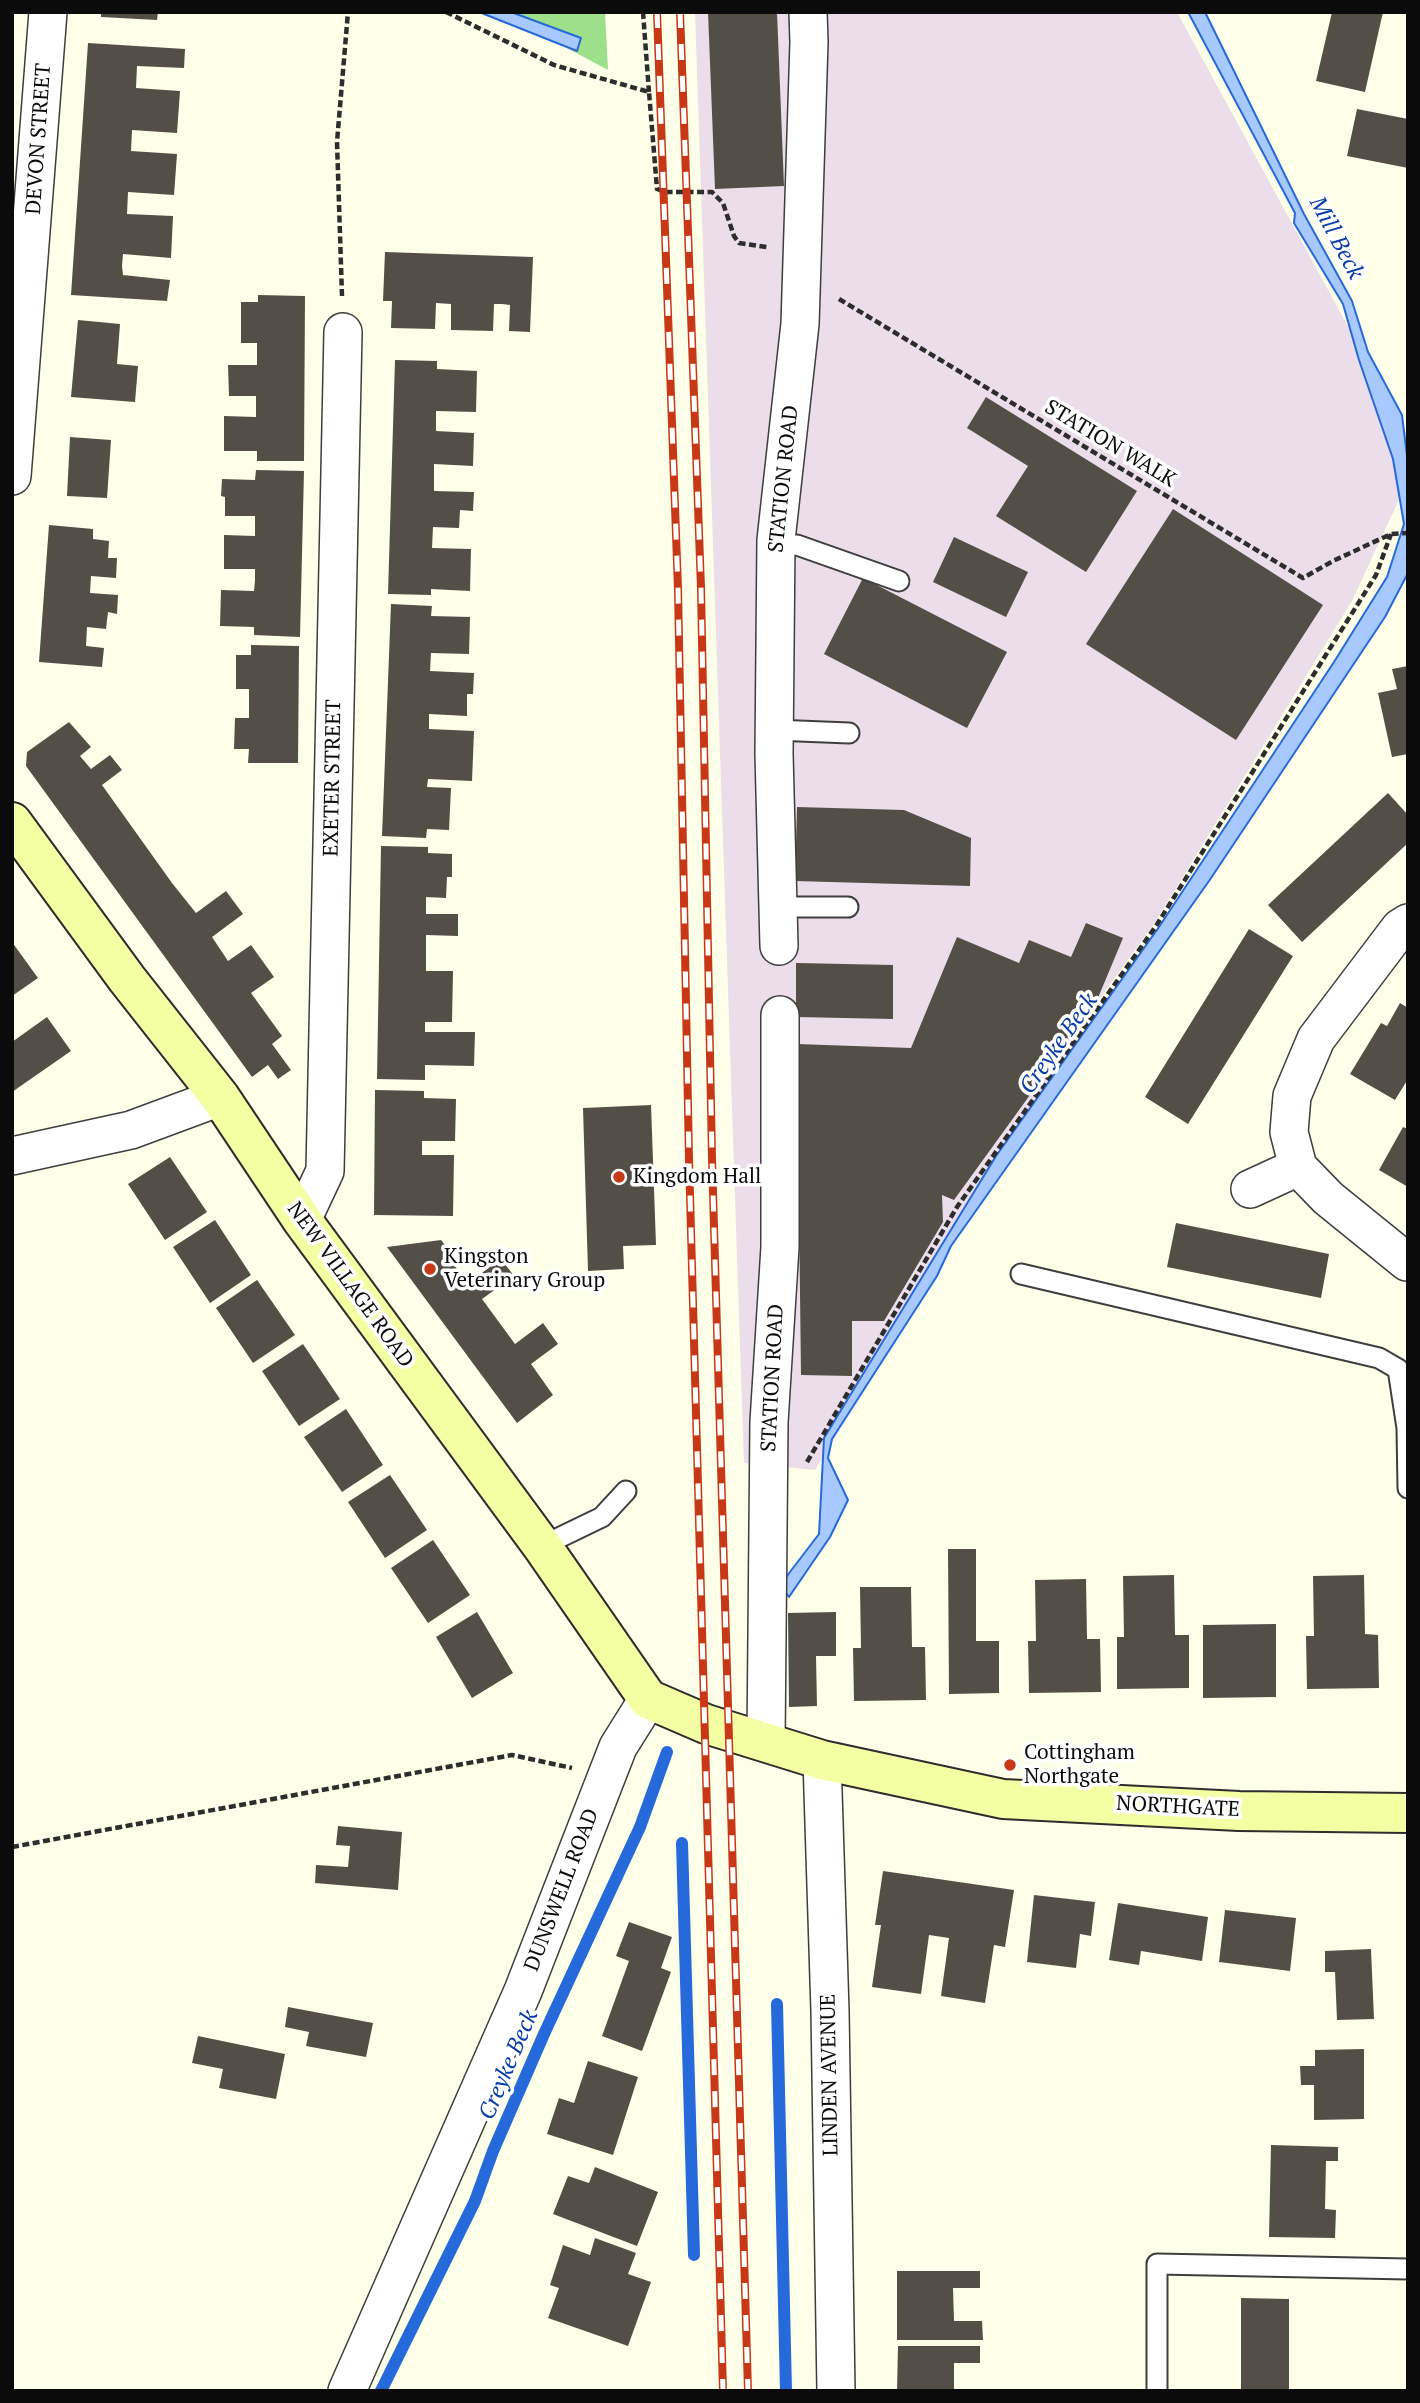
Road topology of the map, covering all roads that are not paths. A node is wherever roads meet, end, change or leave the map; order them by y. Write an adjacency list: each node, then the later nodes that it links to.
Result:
1 (48, 12): 4 (street, DEVON STREET)
2 (808, 12): 5 (street, STATION ROAD)
3 (343, 332): 19 (street, EXETER STREET)
4 (12, 476)
5 (776, 546): 6 (lane); 7 (street, STATION ROAD)
6 (899, 580)
7 (774, 730): 8 (lane); 10 (street, STATION ROAD)
8 (849, 733)
9 (12, 822): 15 (street, NEW VILLAGE ROAD)
10 (778, 907): 11 (lane); 13 (street, STATION ROAD)
11 (848, 908)
12 (1408, 923): 17 (street)
13 (779, 946)
14 (780, 1015): 26 (street, STATION ROAD)
15 (220, 1097): 16 (street); 19 (street, NEW VILLAGE ROAD)
16 (12, 1156)
17 (1298, 1167): 18 (street); 20 (street)
18 (1250, 1189)
19 (302, 1220): 24 (street, NEW VILLAGE ROAD)
20 (1401, 1271)
21 (1021, 1274): 22 (lane)
22 (1408, 1488)
23 (626, 1491): 24 (lane)
24 (542, 1546): 25 (street, NEW VILLAGE ROAD)
25 (648, 1699): 26 (street, NORTHGATE); 30 (street, DUNSWELL ROAD)
26 (766, 1741): 27 (street, NORTHGATE)
27 (822, 1760): 28 (street, NORTHGATE); 31 (street, LINDEN AVENUE)
28 (1408, 1813)
29 (1408, 2269): 32 (lane)
30 (347, 2391)
31 (836, 2391)
32 (1157, 2391)

